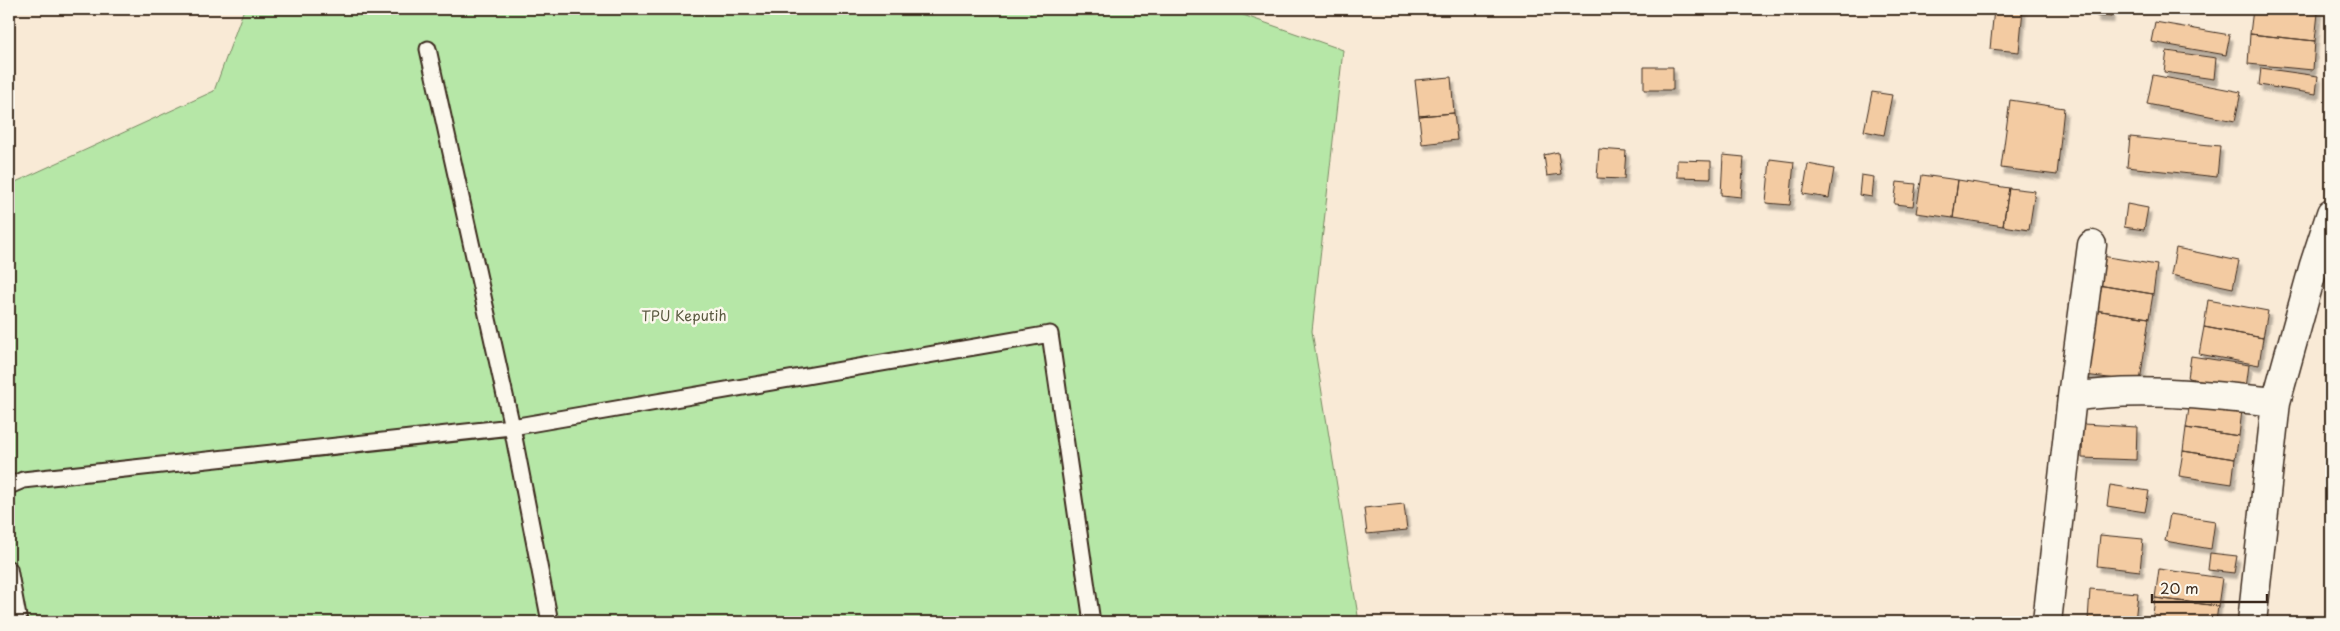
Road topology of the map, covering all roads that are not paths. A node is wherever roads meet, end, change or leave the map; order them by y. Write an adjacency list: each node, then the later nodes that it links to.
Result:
1 (428, 49): 6 (lane)
2 (2331, 213): 5 (street)
3 (2092, 245): 4 (street)
4 (2072, 397): 5 (street); 12 (street)
5 (2276, 402): 13 (street)
6 (512, 427): 7 (lane); 10 (lane); 11 (lane)
7 (9, 486)
8 (9, 569): 9 (lane)
9 (19, 622)
10 (550, 622)
11 (1092, 622)
12 (2047, 622)
13 (2252, 622)

